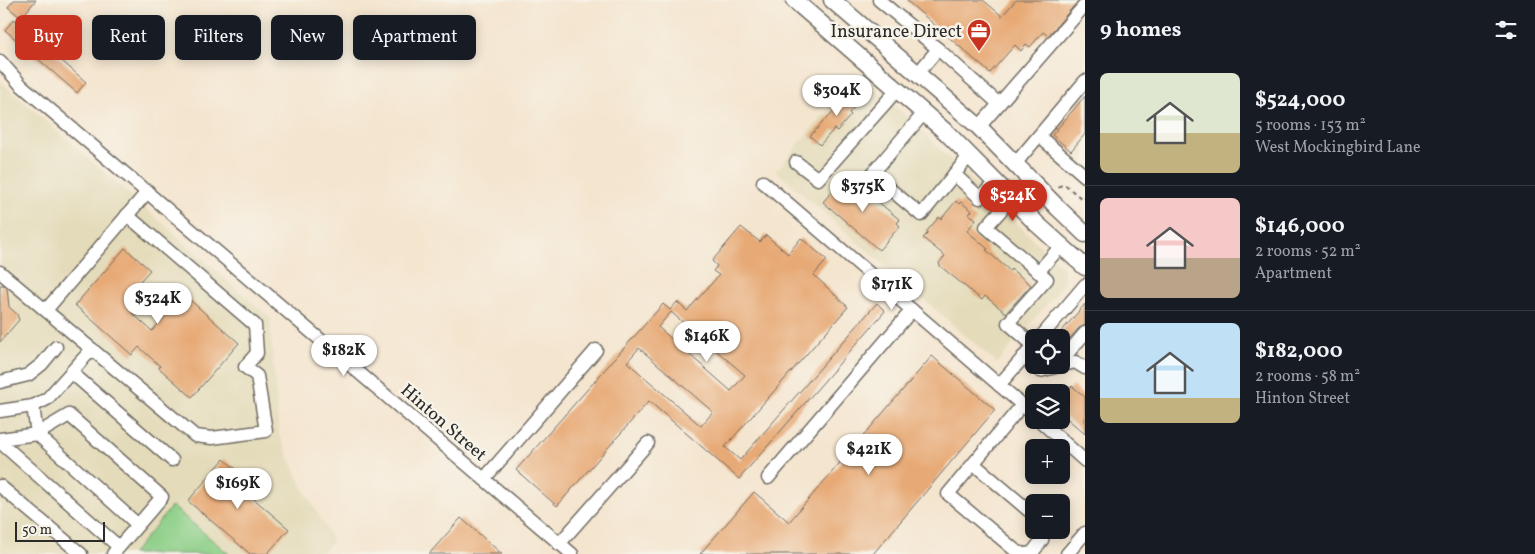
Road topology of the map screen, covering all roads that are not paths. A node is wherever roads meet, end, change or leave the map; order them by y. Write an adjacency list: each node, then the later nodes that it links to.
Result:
1 (794, 0): 9 (main road)
2 (832, 0): 7 (main road)
3 (879, 0): 5 (street)
4 (1085, 5): 10 (street)
5 (938, 49): 7 (street); 10 (street)
6 (0, 61): 21 (street, Hinton Street)
7 (918, 74): 9 (main road); 12 (main road)
8 (1085, 82): 13 (street)
9 (899, 91): 11 (main road); 15 (street)
10 (999, 104): 12 (street)
11 (924, 113): 14 (main road); 18 (street)
12 (979, 128): 16 (main road)
13 (1039, 136): 16 (street); 17 (street)
14 (970, 155): 18 (street); 19 (main road)
15 (796, 162)
16 (1015, 164): 24 (main road)
17 (1084, 172)
18 (954, 174): 19 (street)
19 (996, 181): 22 (main road)
20 (765, 184): 31 (street)
21 (148, 191): 23 (street); 57 (street, Hinton Street)
22 (1012, 198): 25 (main road); 28 (street)
23 (127, 215): 30 (street); 36 (street)
24 (1085, 234)
25 (1061, 246): 26 (main road); 28 (street)
26 (1085, 267)
27 (0, 272): 30 (street)
28 (1038, 272): 34 (street)
29 (1085, 285): 32 (street)
30 (46, 310): 36 (street)
31 (912, 310): 44 (street); 56 (street)
32 (1048, 329)
33 (1085, 333): 38 (street)
34 (1025, 337)
35 (56, 347): 43 (street)
36 (92, 349): 42 (street)
37 (596, 350): 57 (street)
38 (1070, 351)
39 (1024, 357): 44 (street)
40 (1070, 363): 41 (street)
41 (1085, 368)
42 (71, 372): 46 (street); 53 (street)
43 (0, 382)
44 (999, 385): 45 (street)
45 (1022, 405): 47 (street); 55 (street)
46 (33, 406): 48 (street); 50 (street)
47 (1025, 408)
48 (0, 411)
49 (1049, 429): 54 (street)
50 (37, 434): 51 (street); 60 (street); 60 (street)
51 (0, 440): 64 (street)
52 (648, 443): 63 (street)
53 (172, 460)
54 (1085, 461)
55 (974, 464): 59 (street); 67 (street)
56 (768, 478)
57 (484, 479): 63 (street, Hinton Street)
58 (0, 486): 65 (street)
59 (1025, 507)
60 (138, 524): 64 (street)
61 (1085, 533): 68 (street)
62 (1042, 539): 67 (street)
63 (559, 544): 66 (street, Hinton Street)
64 (116, 551)
65 (81, 554)
66 (572, 554)
67 (1025, 554)
68 (1067, 554)

